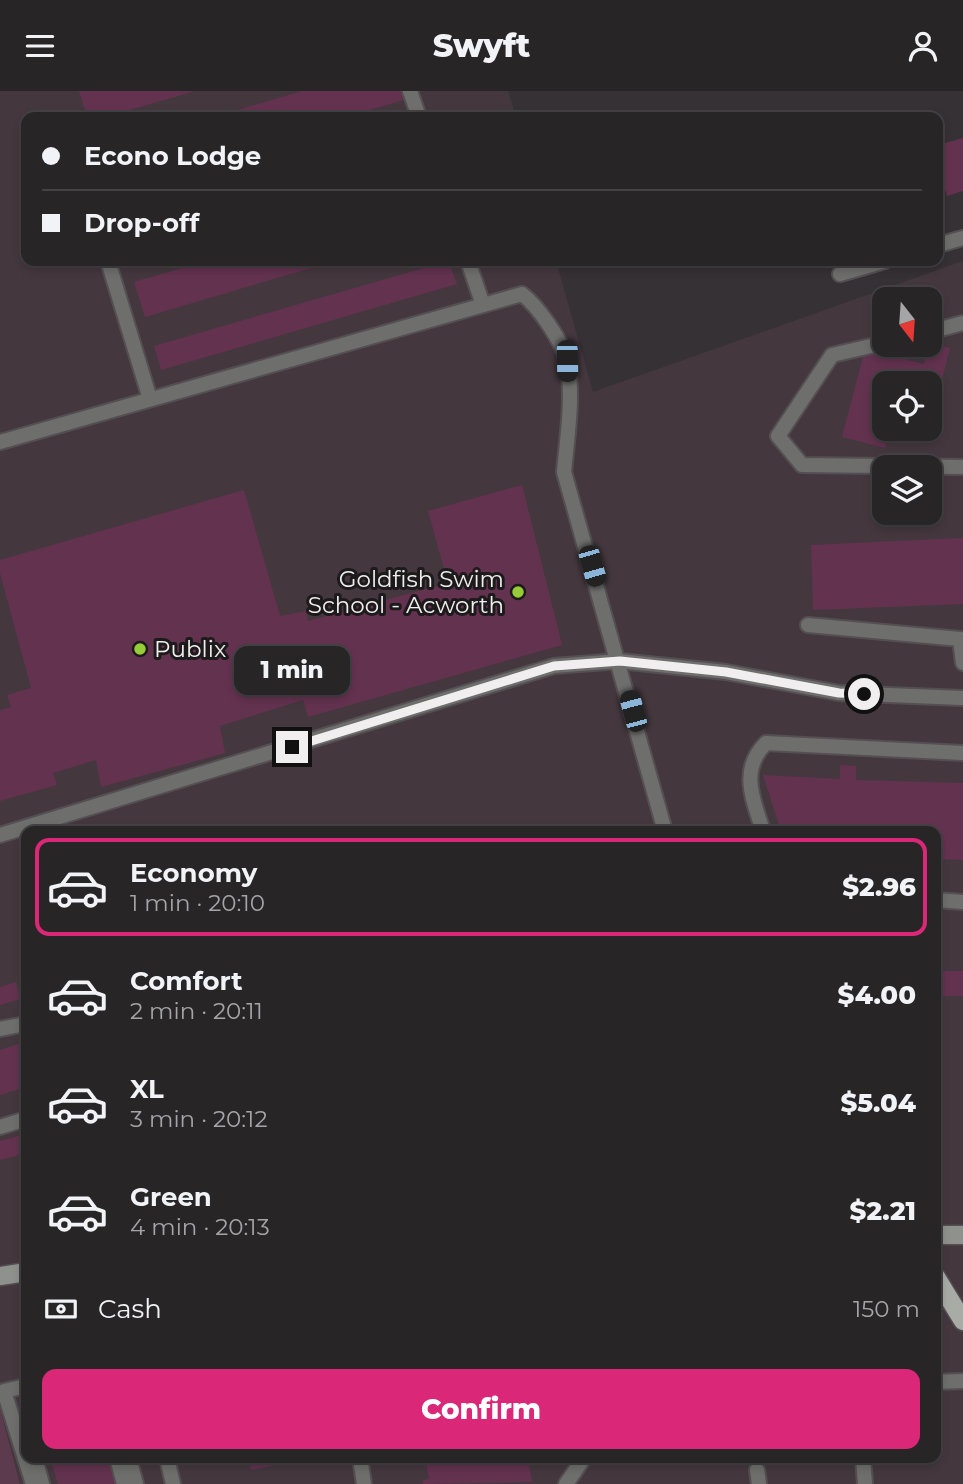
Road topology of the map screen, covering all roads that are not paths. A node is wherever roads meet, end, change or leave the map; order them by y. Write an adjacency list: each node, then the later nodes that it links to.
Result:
1 (410, 91): 2 (lane)
2 (417, 112)
3 (963, 238): 4 (lane)
4 (943, 244)
5 (110, 266): 13 (lane)
6 (470, 266): 9 (lane)
7 (868, 266): 8 (lane)
8 (840, 274)
9 (483, 305): 13 (lane); 17 (lane)
10 (963, 323): 11 (lane)
11 (942, 329)
12 (872, 345): 15 (lane)
13 (150, 399): 14 (lane)
14 (0, 442)
15 (962, 465)
16 (808, 625): 18 (lane)
17 (620, 661): 19 (lane); 21 (lane); 24 (lane)
18 (963, 663)
19 (963, 698)
20 (963, 753): 25 (lane)
21 (68, 816): 22 (lane); 23 (lane)
22 (32, 826)
23 (71, 826)
24 (664, 826)
25 (762, 826)
26 (21, 829): 27 (lane)
27 (0, 835)
28 (941, 900): 29 (lane)
29 (963, 902)
30 (21, 1025): 31 (lane)
31 (0, 1029)
32 (21, 1120): 33 (lane)
33 (0, 1126)
34 (963, 1234): 35 (main road)
35 (941, 1235)
36 (21, 1273): 37 (main road)
37 (0, 1276)
38 (941, 1285): 39 (main road)
39 (963, 1321)
40 (963, 1381): 41 (lane)
41 (941, 1382)
42 (21, 1386): 43 (lane)
43 (21, 1431)
44 (28, 1463): 52 (lane)
45 (36, 1463): 53 (lane)
46 (118, 1463): 54 (lane)
47 (130, 1463): 55 (lane)
48 (168, 1463): 56 (lane)
49 (361, 1463): 57 (lane)
50 (581, 1463): 58 (lane)
51 (863, 1463): 59 (lane)
52 (33, 1484)
53 (42, 1484)
54 (124, 1484)
55 (136, 1484)
56 (173, 1484)
57 (364, 1484)
58 (566, 1484)
59 (864, 1484)

